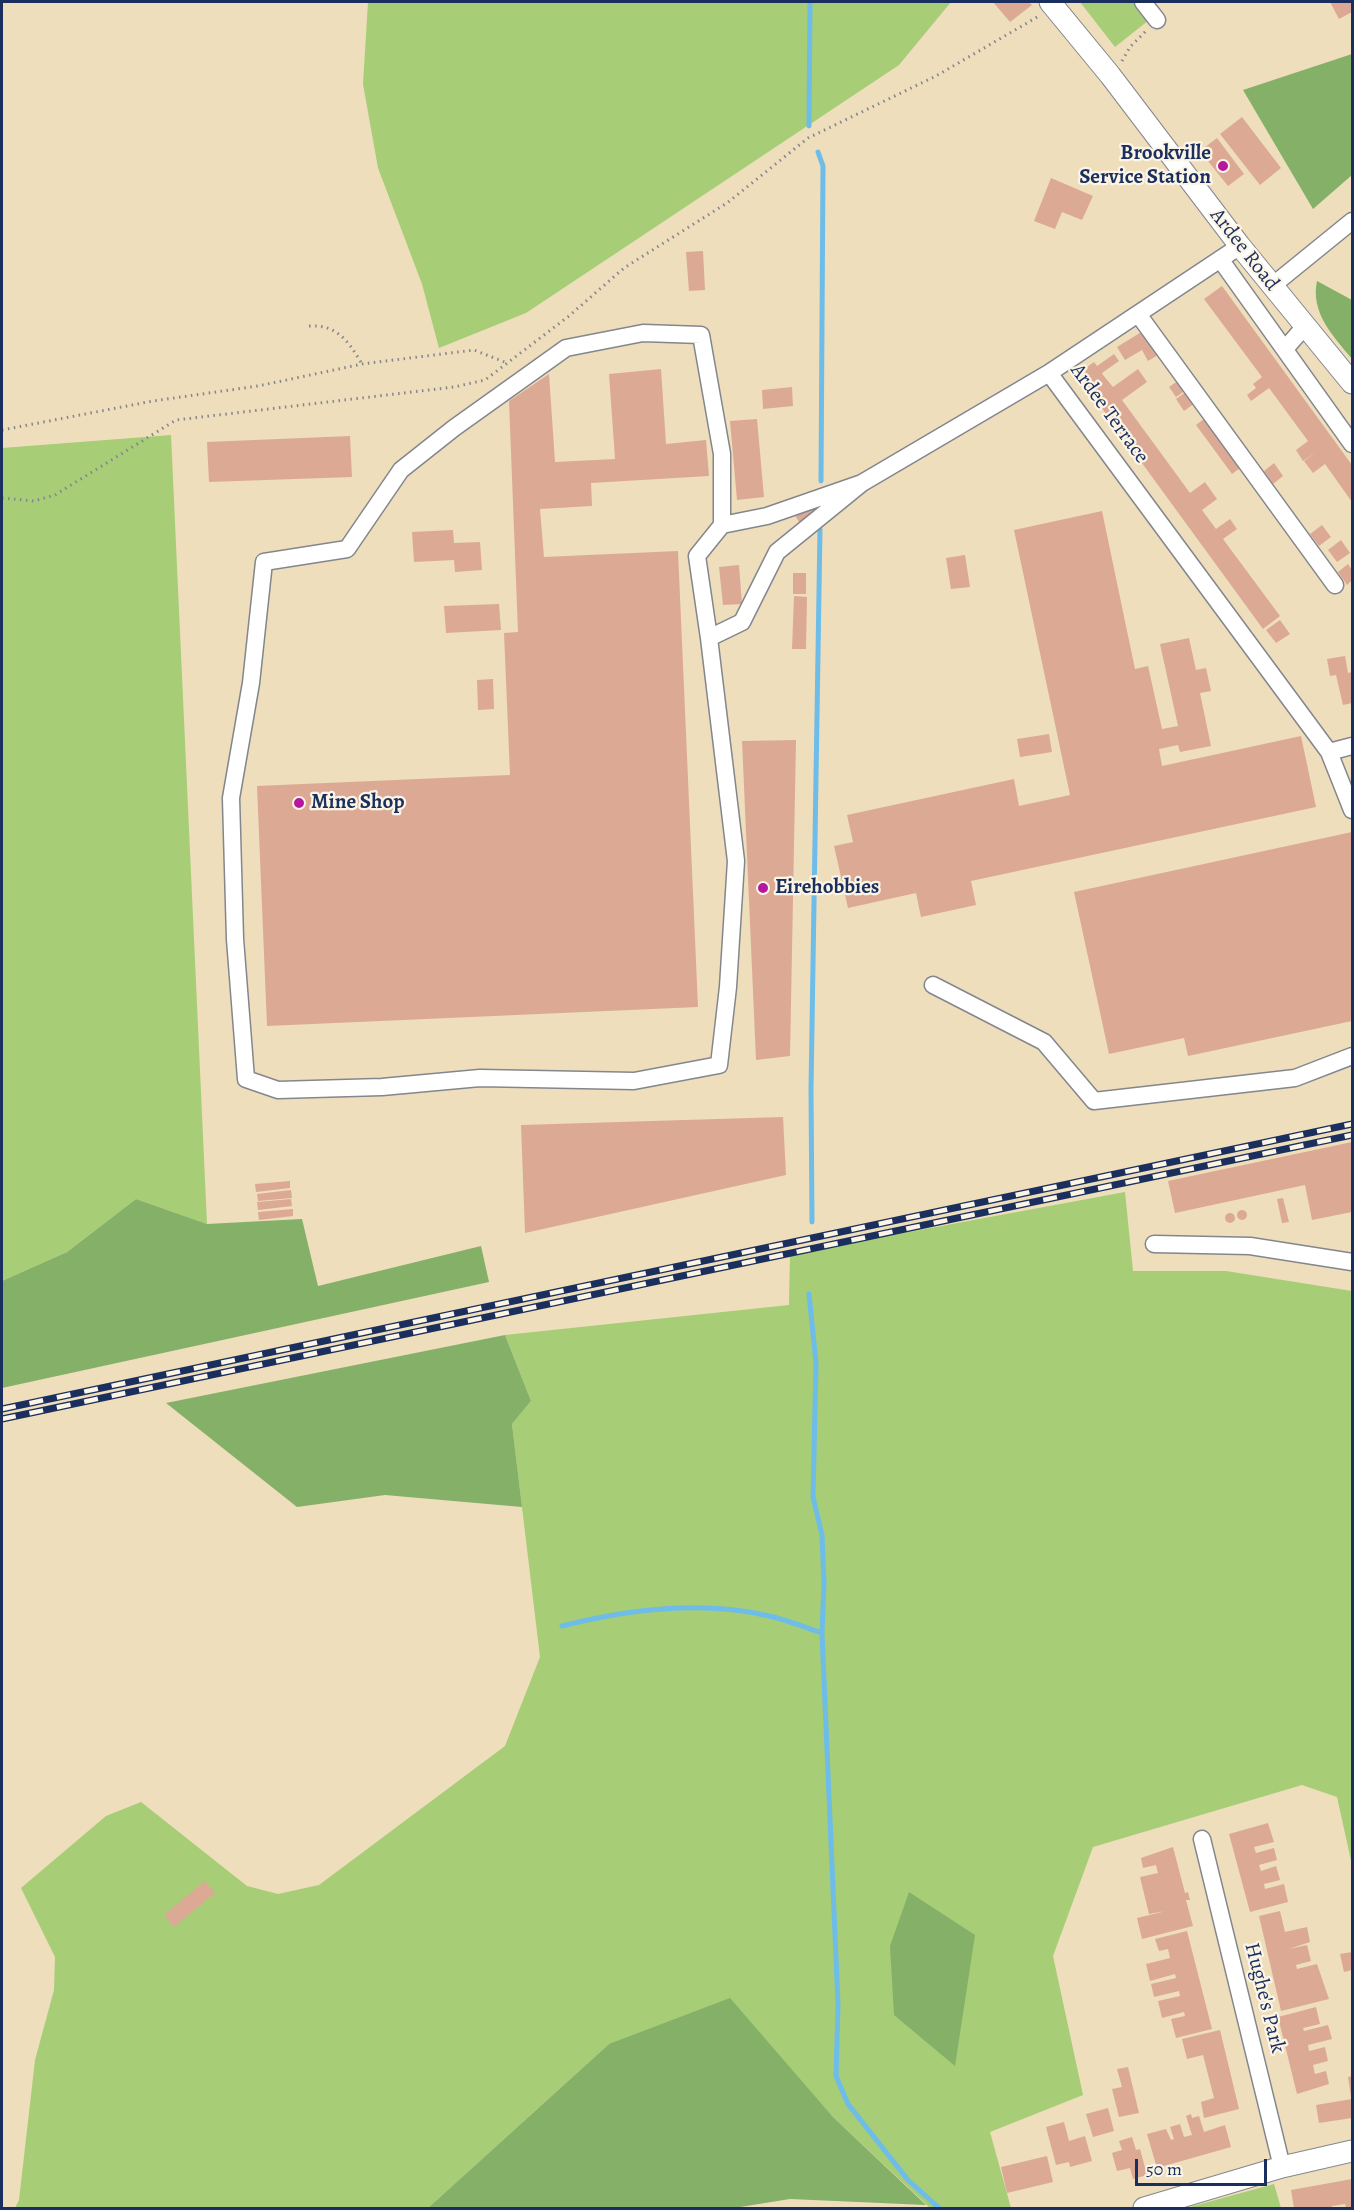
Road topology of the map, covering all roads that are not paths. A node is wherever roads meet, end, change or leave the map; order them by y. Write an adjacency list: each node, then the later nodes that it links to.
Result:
1 (1143, 2): 3 (street)
2 (1052, 5): 5 (main road, Ardee Road)
3 (1157, 20)
4 (1353, 221): 7 (street)
5 (1240, 246): 6 (street, Ardee Terrace); 7 (main road, Ardee Road)
6 (1220, 259): 8 (street, Ardee Terrace); 10 (street)
7 (1272, 286): 9 (main road, Ardee Road)
8 (1138, 314): 11 (street, Ardee Terrace); 16 (street)
9 (1305, 326): 10 (street); 12 (main road, Ardee Road)
10 (1285, 349): 13 (street)
11 (1049, 373): 14 (street); 19 (street, Ardee Terrace)
12 (1353, 383)
13 (1353, 444)
14 (862, 483): 15 (street); 17 (street)
15 (722, 525): 17 (street); 17 (street)
16 (1335, 585)
17 (709, 638)
18 (1353, 746): 19 (street)
19 (1329, 752): 20 (street, Ardee Terrace)
20 (1353, 810)
21 (933, 985): 22 (street)
22 (1353, 1056)
23 (1154, 1244): 24 (street)
24 (1353, 1262)
25 (1202, 1839): 27 (street, Hughe's Park)
26 (1353, 2151): 27 (main road)
27 (1282, 2167): 28 (main road)
28 (1144, 2208)

